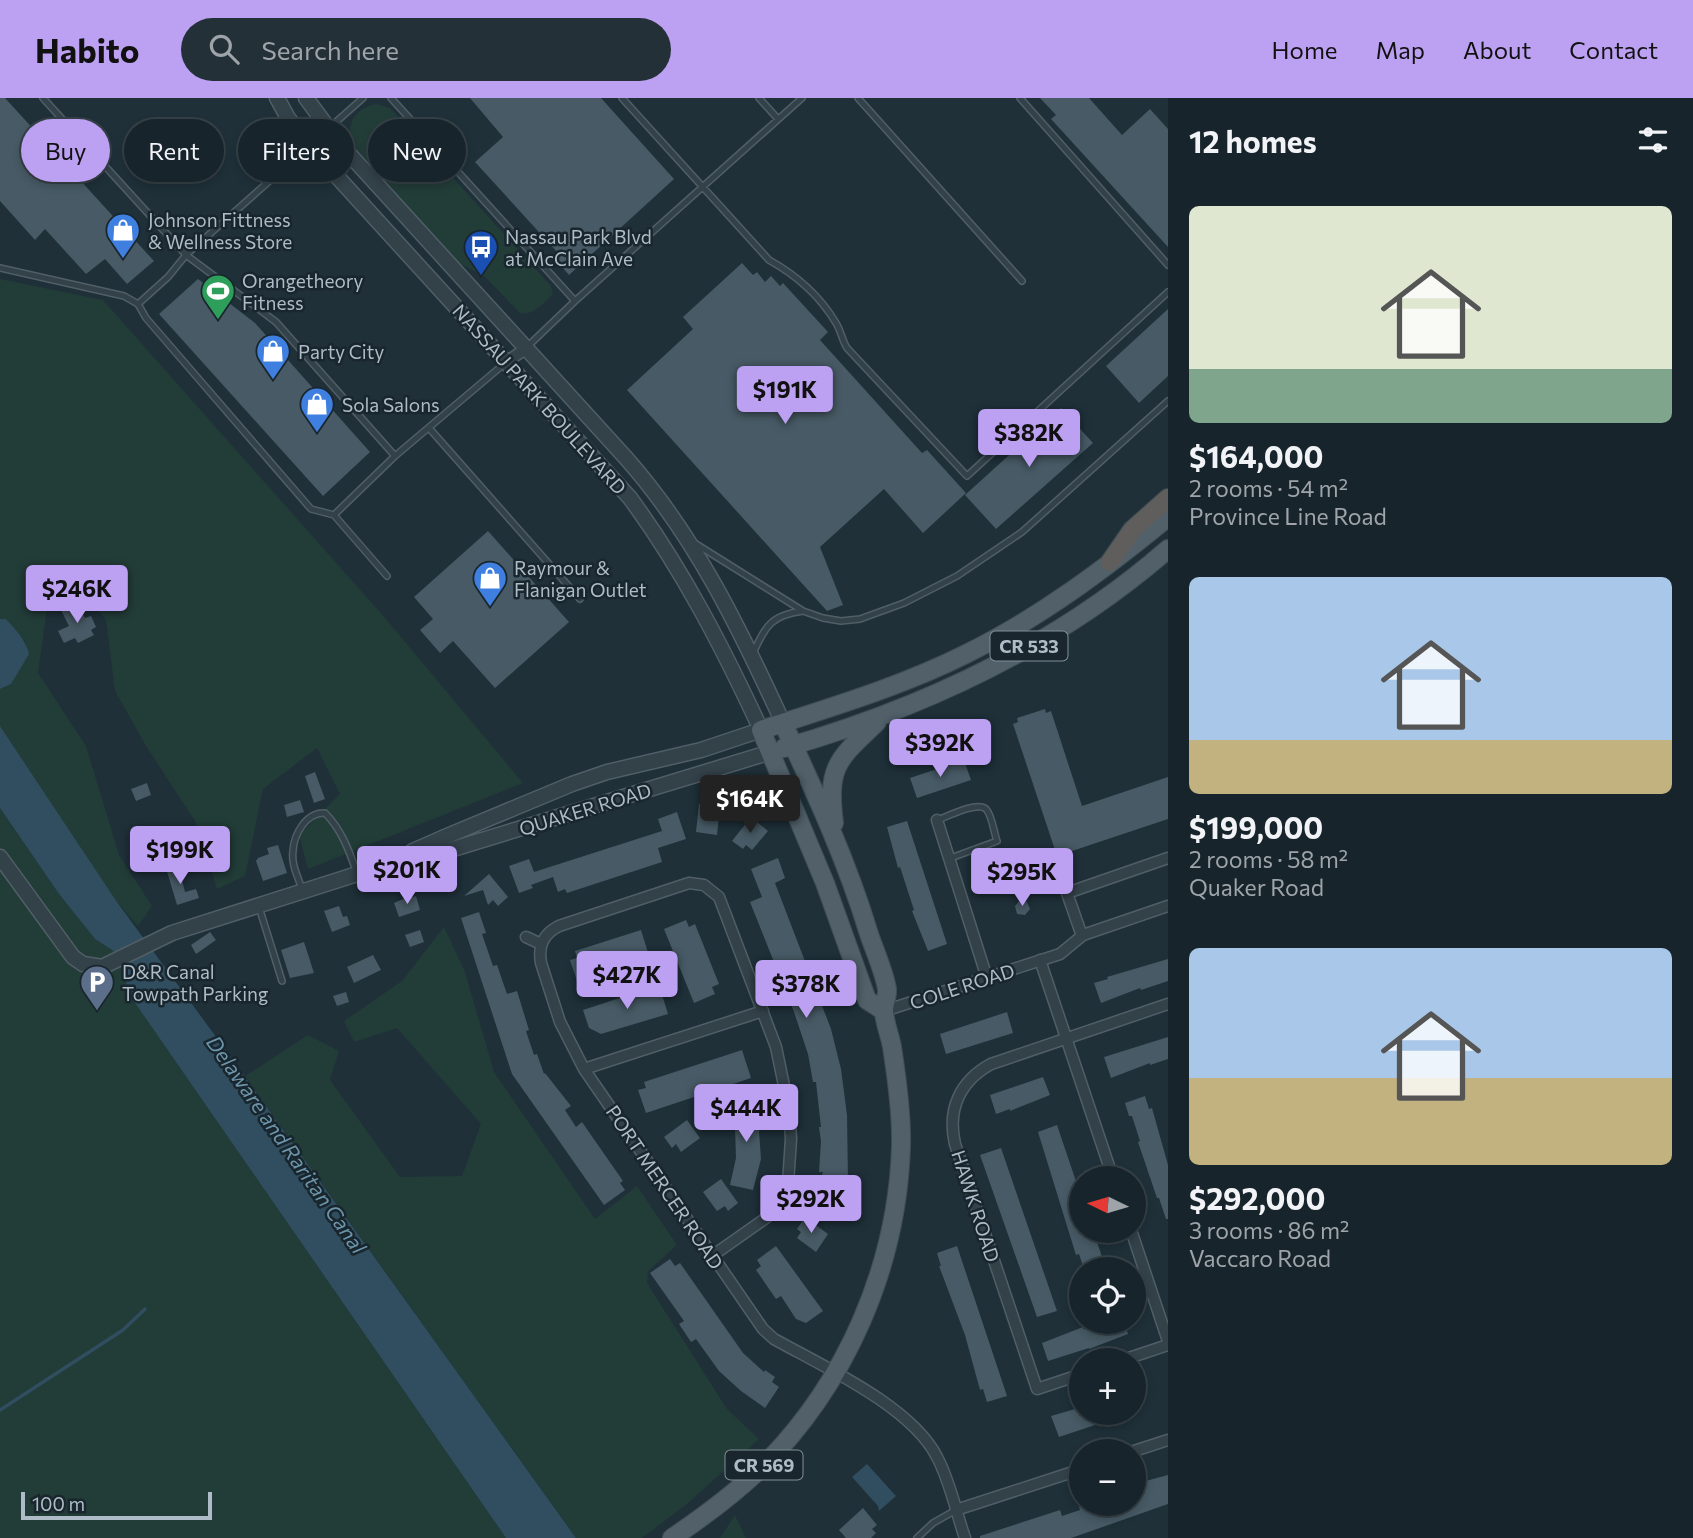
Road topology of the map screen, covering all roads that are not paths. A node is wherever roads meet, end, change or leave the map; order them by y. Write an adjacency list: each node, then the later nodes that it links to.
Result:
1 (43, 98): 19 (lane)
2 (277, 98): 11 (street, NASSAU PARK BOULEVARD)
3 (306, 98): 12 (street, NASSAU PARK BOULEVARD)
4 (363, 98): 13 (lane)
5 (391, 98): 24 (lane)
6 (622, 98): 18 (lane)
7 (759, 98): 14 (lane)
8 (802, 98): 14 (lane)
9 (858, 98): 22 (lane)
10 (1020, 98): 20 (lane)
11 (289, 119)
12 (321, 119)
13 (339, 119)
14 (778, 119): 18 (lane)
15 (354, 158): 26 (street, NASSAU PARK BOULEVARD)
16 (268, 182): 19 (lane)
17 (343, 182): 27 (street, NASSAU PARK BOULEVARD)
18 (702, 187): 23 (lane); 24 (lane)
19 (186, 255): 25 (lane); 30 (lane)
20 (1168, 265)
21 (0, 268): 25 (lane)
22 (1022, 281)
23 (1168, 292)
24 (575, 301): 26 (lane)
25 (138, 304): 32 (lane)
26 (527, 348): 27 (street); 34 (street, NASSAU PARK BOULEVARD)
27 (506, 362): 29 (lane); 43 (street, NASSAU PARK BOULEVARD)
28 (1168, 401): 39 (lane)
29 (429, 428): 30 (lane); 38 (lane)
30 (395, 456): 32 (lane)
31 (1168, 498): 36 (highway)
32 (334, 515): 37 (lane)
33 (1168, 517): 36 (main road, CR 533)
34 (688, 539): 39 (lane); 40 (street, NASSAU PARK BOULEVARD)
35 (1167, 551): 41 (main road, CR 533)
36 (1110, 562): 42 (main road, CR 533)
37 (387, 576)
38 (580, 598)
39 (803, 611): 40 (lane)
40 (752, 656): 42 (street, NASSAU PARK BOULEVARD)
41 (882, 717): 44 (main road, CR 533); 47 (main road)
42 (783, 723): 43 (main road, CR 533); 44 (main road, CR 569)
43 (761, 730): 45 (main road, CR 569); 51 (street, QUAKER ROAD)
44 (794, 745): 45 (main road, CR 533); 47 (main road, CR 569)
45 (771, 752): 51 (street, QUAKER ROAD / CR 533); 64 (main road, CR 569)
46 (937, 820): 50 (street); 50 (lane)
47 (836, 843): 64 (main road, CR 569)
48 (0, 857): 54 (street, QUAKER ROAD / CR 533)
49 (1168, 858): 56 (street)
50 (948, 859): 60 (street)
51 (398, 861): 52 (street, QUAKER ROAD / CR 533)
52 (357, 874): 53 (street, QUAKER ROAD / CR 533); 53 (lane)
53 (302, 891): 54 (street, QUAKER ROAD / CR 533)
54 (258, 905): 61 (lane)
55 (1168, 906): 56 (street, COLE ROAD)
56 (1082, 936): 59 (street, COLE ROAD)
57 (526, 937): 58 (street)
58 (541, 944): 63 (street); 66 (street, PORT MERCER ROAD)
59 (1040, 960): 60 (street, COLE ROAD); 65 (street)
60 (987, 978): 64 (street, COLE ROAD)
61 (282, 981)
62 (1168, 1004): 65 (street)
63 (763, 1011): 66 (street); 69 (street)
64 (884, 1011): 72 (main road, CR 569)
65 (1066, 1039): 67 (street); 73 (street, HAWK ROAD)
66 (584, 1069): 69 (street, PORT MERCER ROAD)
67 (1109, 1166)
68 (1135, 1243): 70 (street)
69 (712, 1256): 72 (street, PORT MERCER ROAD)
70 (1168, 1343): 71 (street)
71 (1146, 1351)
72 (835, 1373): 77 (street, PORT MERCER ROAD); 78 (main road, CR 569)
73 (1069, 1378)
74 (1168, 1440): 75 (street)
75 (1146, 1447)
76 (1069, 1473): 77 (street)
77 (956, 1510): 79 (lane); 80 (street, PORT MERCER ROAD)
78 (672, 1538)
79 (917, 1538)
80 (965, 1538)

